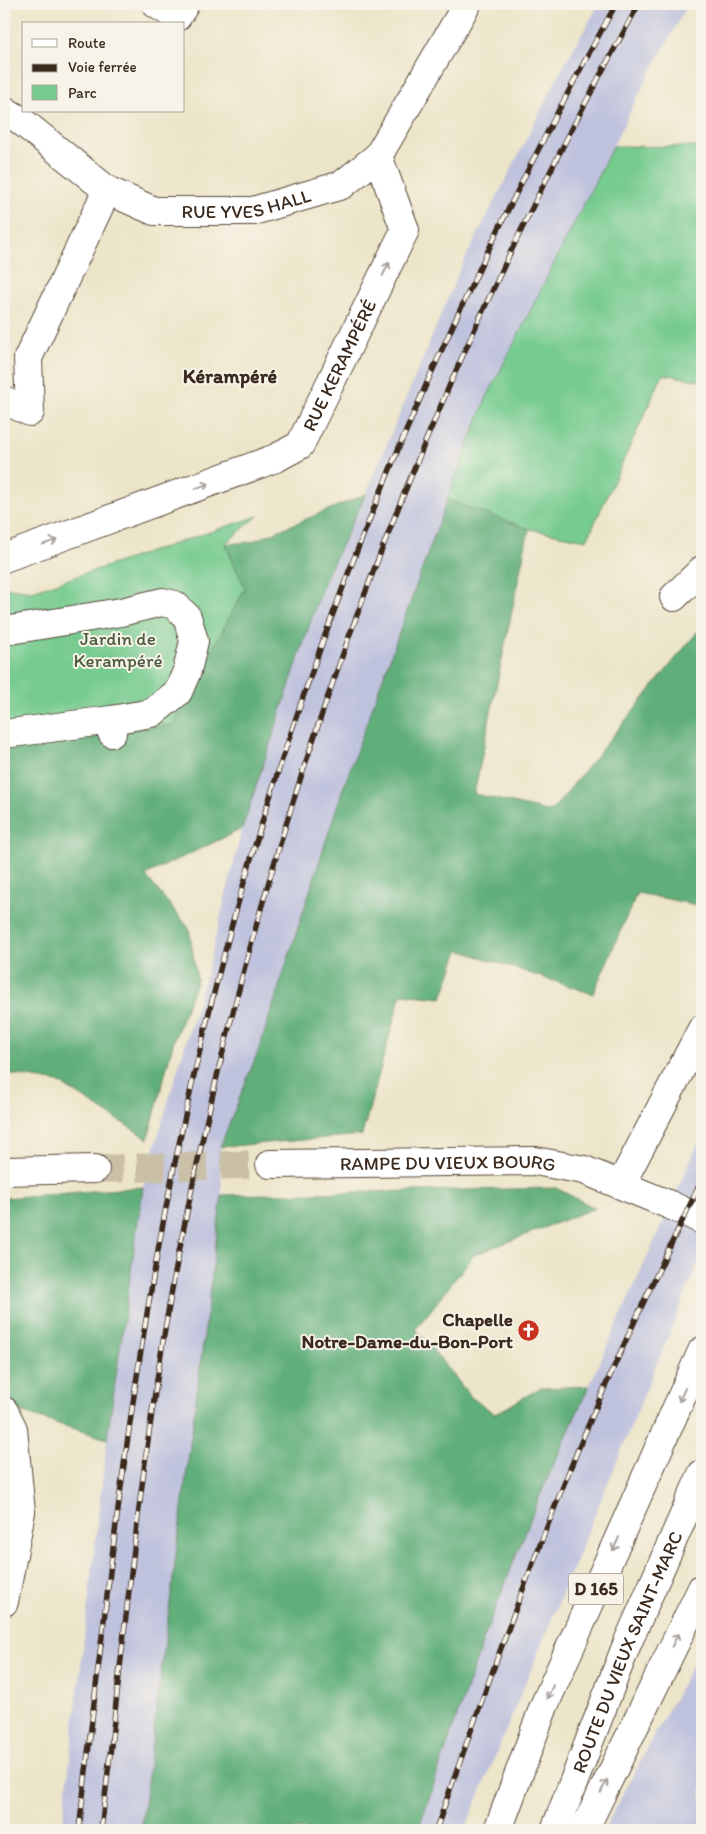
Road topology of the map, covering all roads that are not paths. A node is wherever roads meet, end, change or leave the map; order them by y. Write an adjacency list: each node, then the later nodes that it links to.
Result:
1 (156, 4): 2 (main road)
2 (185, 4)
3 (467, 4): 5 (main road)
4 (4, 110): 6 (main road, RUE YVES HALL)
5 (378, 156): 6 (main road, RUE YVES HALL); 8 (main road, RUE KERAMPÉRÉ, one-way to 5)
6 (107, 190): 7 (main road)
7 (4, 400)
8 (4, 558)
9 (702, 570): 10 (main road)
10 (674, 597)
11 (4, 631): 12 (main road)
12 (4, 734)
13 (702, 1029): 17 (main road)
14 (270, 1164): 17 (main road, RAMPE DU VIEUX BOURG)
15 (95, 1168): 16 (main road)
16 (4, 1171)
17 (621, 1184): 18 (main road, RAMPE DU VIEUX BOURG)
18 (702, 1220)
19 (702, 1351): 24 (main road, D 165, one-way to 24)
20 (4, 1411): 23 (main road)
21 (702, 1474): 25 (main road, ROUTE DU VIEUX SAINT-MARC / D 165)
22 (702, 1588): 26 (main road, one-way to 22)
23 (4, 1602)
24 (498, 1830)
25 (555, 1830)
26 (584, 1830)

